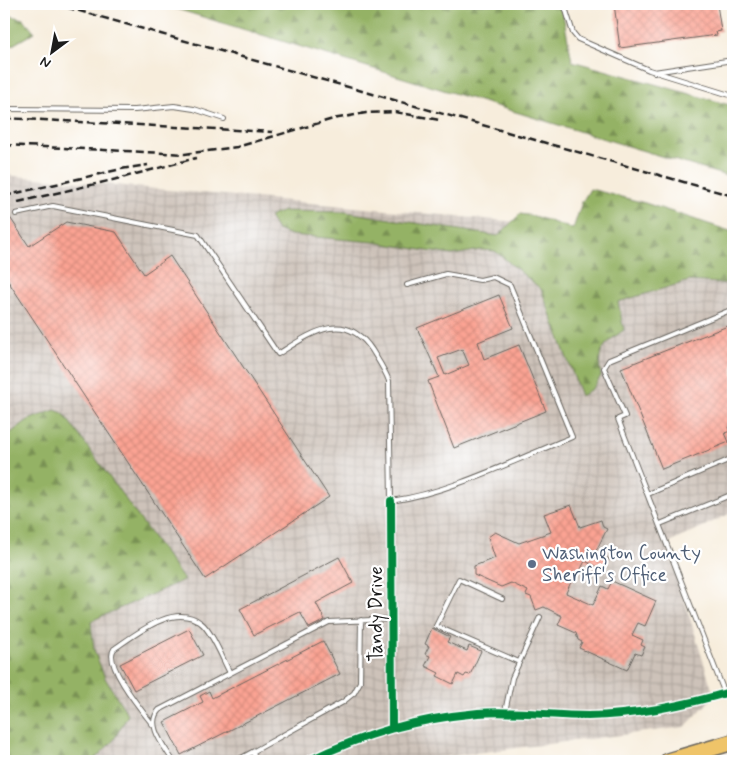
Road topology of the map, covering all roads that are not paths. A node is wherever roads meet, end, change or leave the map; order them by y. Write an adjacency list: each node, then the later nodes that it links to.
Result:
1 (564, 4): 3 (lane)
2 (733, 60): 3 (lane)
3 (653, 72): 4 (lane)
4 (733, 96)
5 (4, 109): 6 (lane)
6 (224, 119)
7 (16, 214): 13 (lane)
8 (407, 285): 13 (lane)
9 (733, 309): 11 (lane)
10 (733, 458): 11 (lane)
11 (648, 494): 14 (lane)
12 (733, 494): 14 (lane)
13 (391, 501): 18 (street, Tandy Drive)
14 (660, 524): 22 (lane)
15 (502, 599): 19 (lane)
16 (540, 617): 19 (lane)
17 (361, 620): 18 (lane); 20 (lane); 27 (lane)
18 (392, 620): 25 (street, Tandy Drive)
19 (519, 662): 23 (lane)
20 (230, 673): 24 (lane); 24 (lane)
21 (733, 691): 22 (street)
22 (725, 694): 23 (street)
23 (504, 712): 25 (street)
24 (153, 726): 28 (lane)
25 (392, 727): 31 (street)
26 (733, 742): 32 (highway)
27 (253, 752): 29 (lane); 30 (lane)
28 (173, 761)
29 (236, 761)
30 (256, 761)
31 (308, 761)
32 (668, 761)

